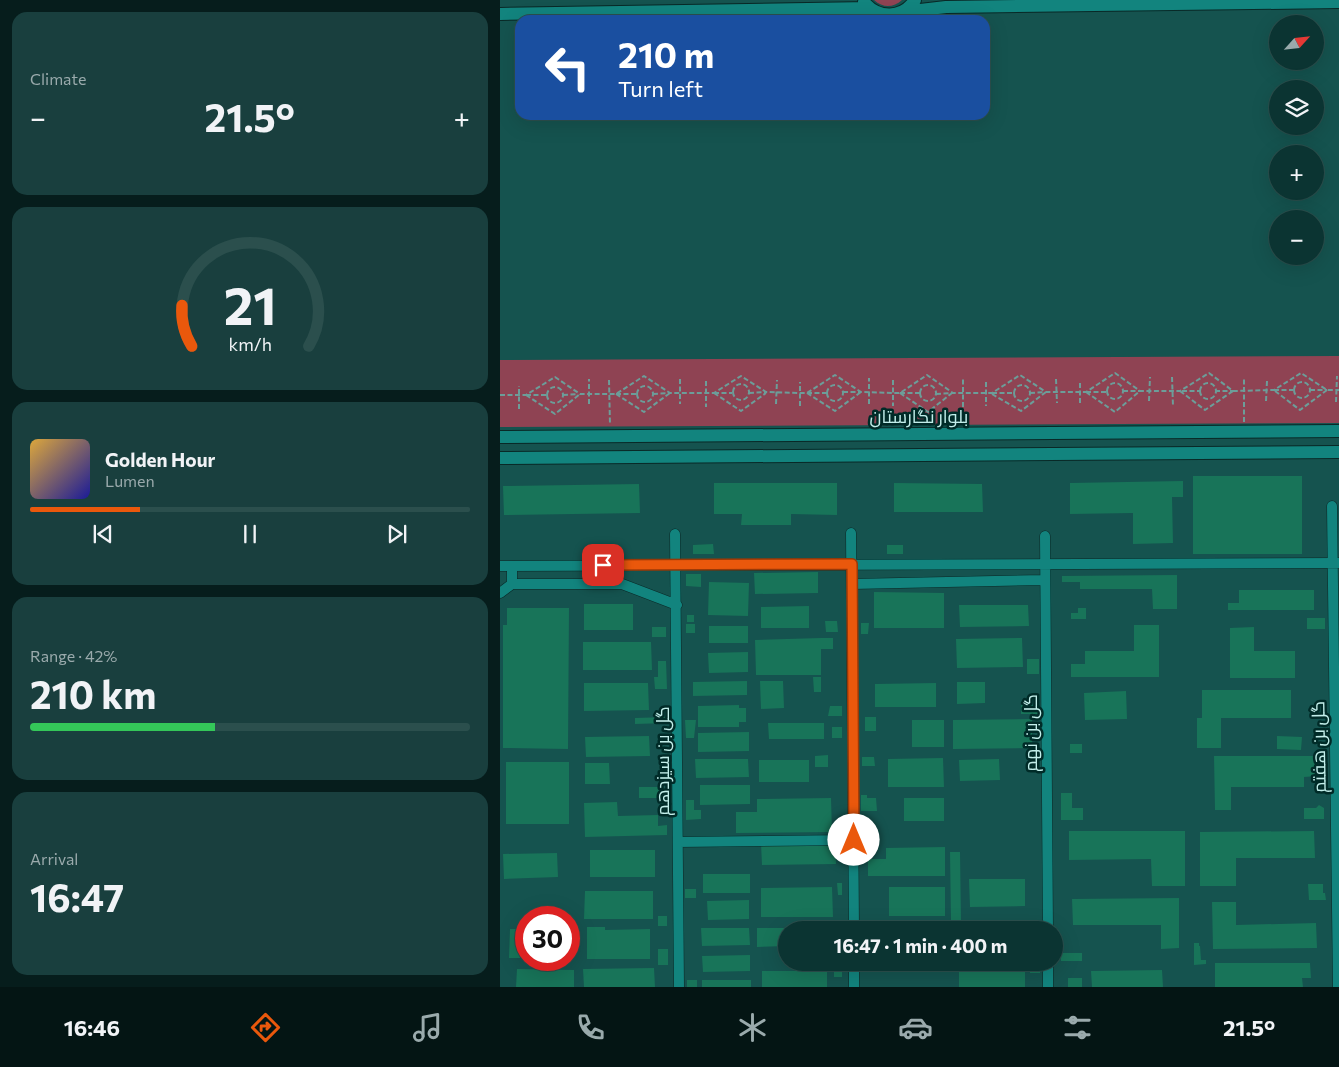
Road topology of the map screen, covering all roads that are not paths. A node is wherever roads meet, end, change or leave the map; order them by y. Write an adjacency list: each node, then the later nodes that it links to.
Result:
1 (915, 0): 4 (street)
2 (1339, 2): 4 (street)
3 (866, 4): 4 (street); 5 (street)
4 (903, 12)
5 (500, 14)
6 (1339, 431): 7 (street, بلوار نگارستان)
7 (500, 437)
8 (1339, 452): 9 (street)
9 (500, 458)
10 (1332, 506): 14 (street, گل بن هفتم)
11 (851, 532): 15 (street)
12 (676, 534): 17 (street, گل بن سیزدهم)
13 (1045, 536): 16 (street, گل بن نهم)
14 (1336, 563): 16 (street); 34 (street, گل بن هفتم)
15 (852, 564): 16 (street); 17 (street); 22 (street)
16 (1045, 564): 20 (street, گل بن نهم)
17 (676, 565): 19 (street); 24 (street, گل بن سیزدهم)
18 (500, 566): 19 (street)
19 (512, 566): 21 (street)
20 (1045, 580): 22 (street); 28 (street, گل بن نهم)
21 (512, 584): 23 (street); 24 (street)
22 (852, 584): 25 (street)
23 (500, 593)
24 (677, 605): 26 (street, گل بن سیزدهم)
25 (854, 840): 26 (street); 27 (street)
26 (678, 842): 31 (street, گل بن سیزدهم)
27 (854, 921)
28 (1048, 921)
29 (854, 971): 32 (street)
30 (1048, 971): 33 (street)
31 (679, 987)
32 (854, 987)
33 (1048, 987)
34 (1338, 987)

